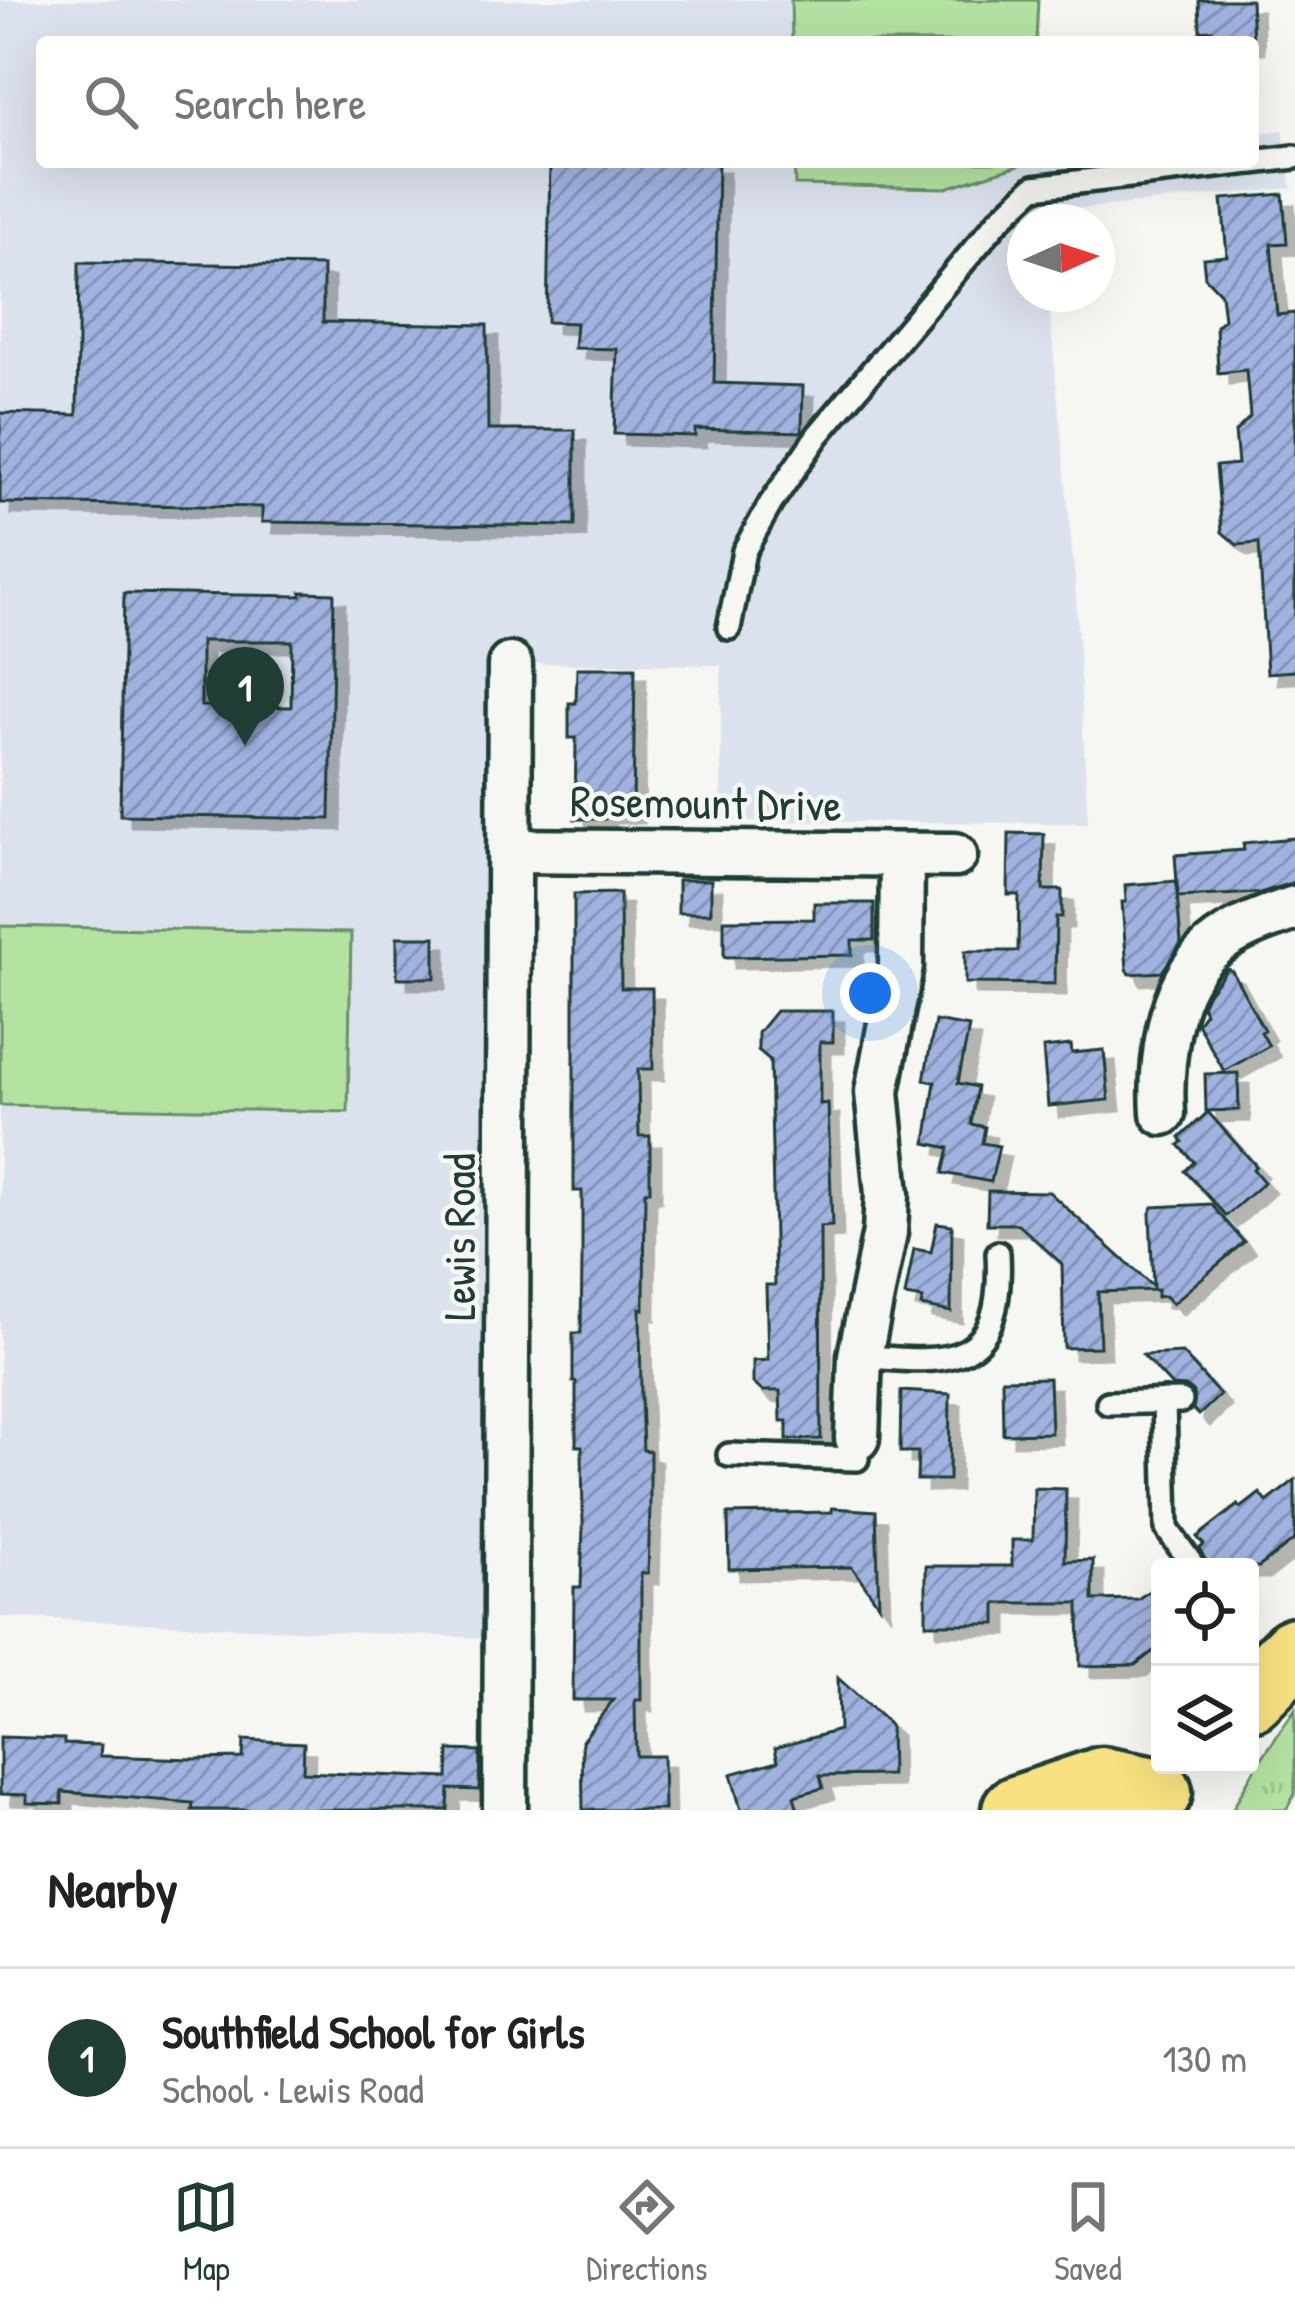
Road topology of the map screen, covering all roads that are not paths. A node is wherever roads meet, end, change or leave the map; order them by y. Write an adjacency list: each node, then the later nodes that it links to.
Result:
1 (1295, 157): 2 (lane)
2 (1259, 161)
3 (1200, 168): 4 (lane)
4 (729, 628)
5 (510, 665): 6 (street, Lewis Road)
6 (509, 851): 7 (street, Rosemount Drive); 18 (street, Lewis Road)
7 (902, 855): 8 (street, Rosemount Drive); 12 (street, Rosemount Drive)
8 (955, 855)
9 (1295, 908): 10 (street)
10 (1163, 1113)
11 (998, 1252): 12 (lane)
12 (860, 1356): 14 (street, Rosemount Drive)
13 (1108, 1402): 16 (lane)
14 (857, 1438): 15 (lane)
15 (729, 1455)
16 (1188, 1558)
17 (1167, 1789): 19 (main road)
18 (505, 1810)
19 (1016, 1810)

